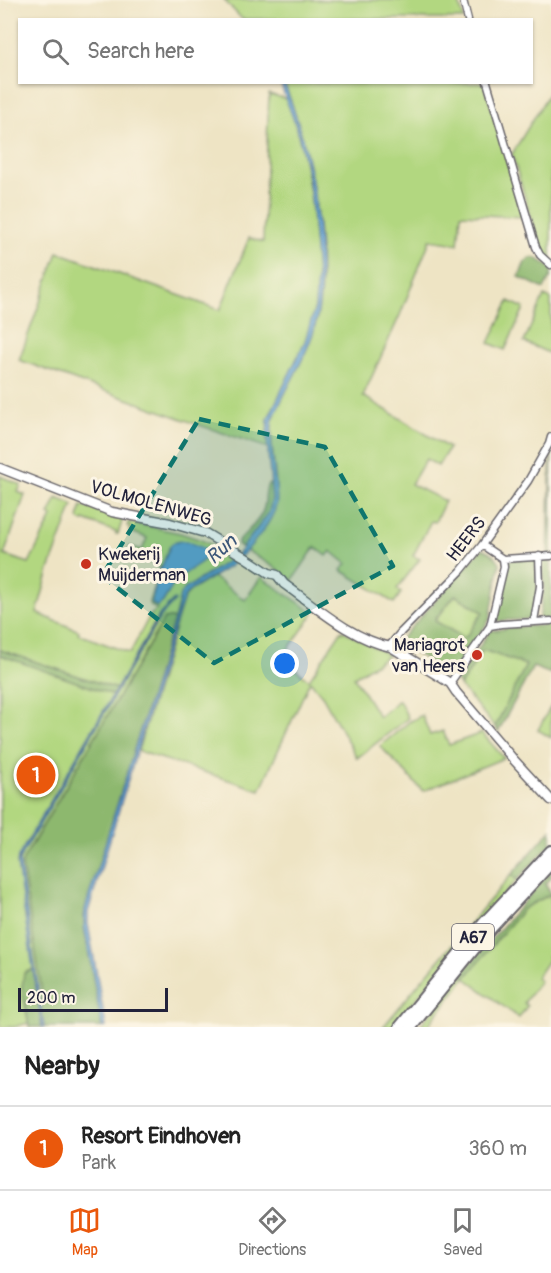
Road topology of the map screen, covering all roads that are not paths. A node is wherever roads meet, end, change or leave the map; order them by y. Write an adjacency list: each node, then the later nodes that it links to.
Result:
1 (463, 0): 2 (street)
2 (468, 18)
3 (488, 84): 4 (street)
4 (551, 265)
5 (551, 437): 7 (street, HEERS)
6 (0, 468): 14 (street, VOLMOLENWEG)
7 (482, 544): 10 (street); 14 (street, HEERS)
8 (539, 556): 9 (street); 10 (street); 11 (street)
9 (551, 556)
10 (503, 559): 13 (street)
11 (534, 621): 12 (street); 13 (street)
12 (551, 621)
13 (490, 626): 15 (street)
14 (391, 647): 15 (street, VOLMOLENWEG)
15 (450, 683): 16 (street)
16 (551, 800)
17 (551, 851): 19 (highway, A67)
18 (551, 863): 20 (highway, A67)
19 (400, 1027)
20 (411, 1027)

